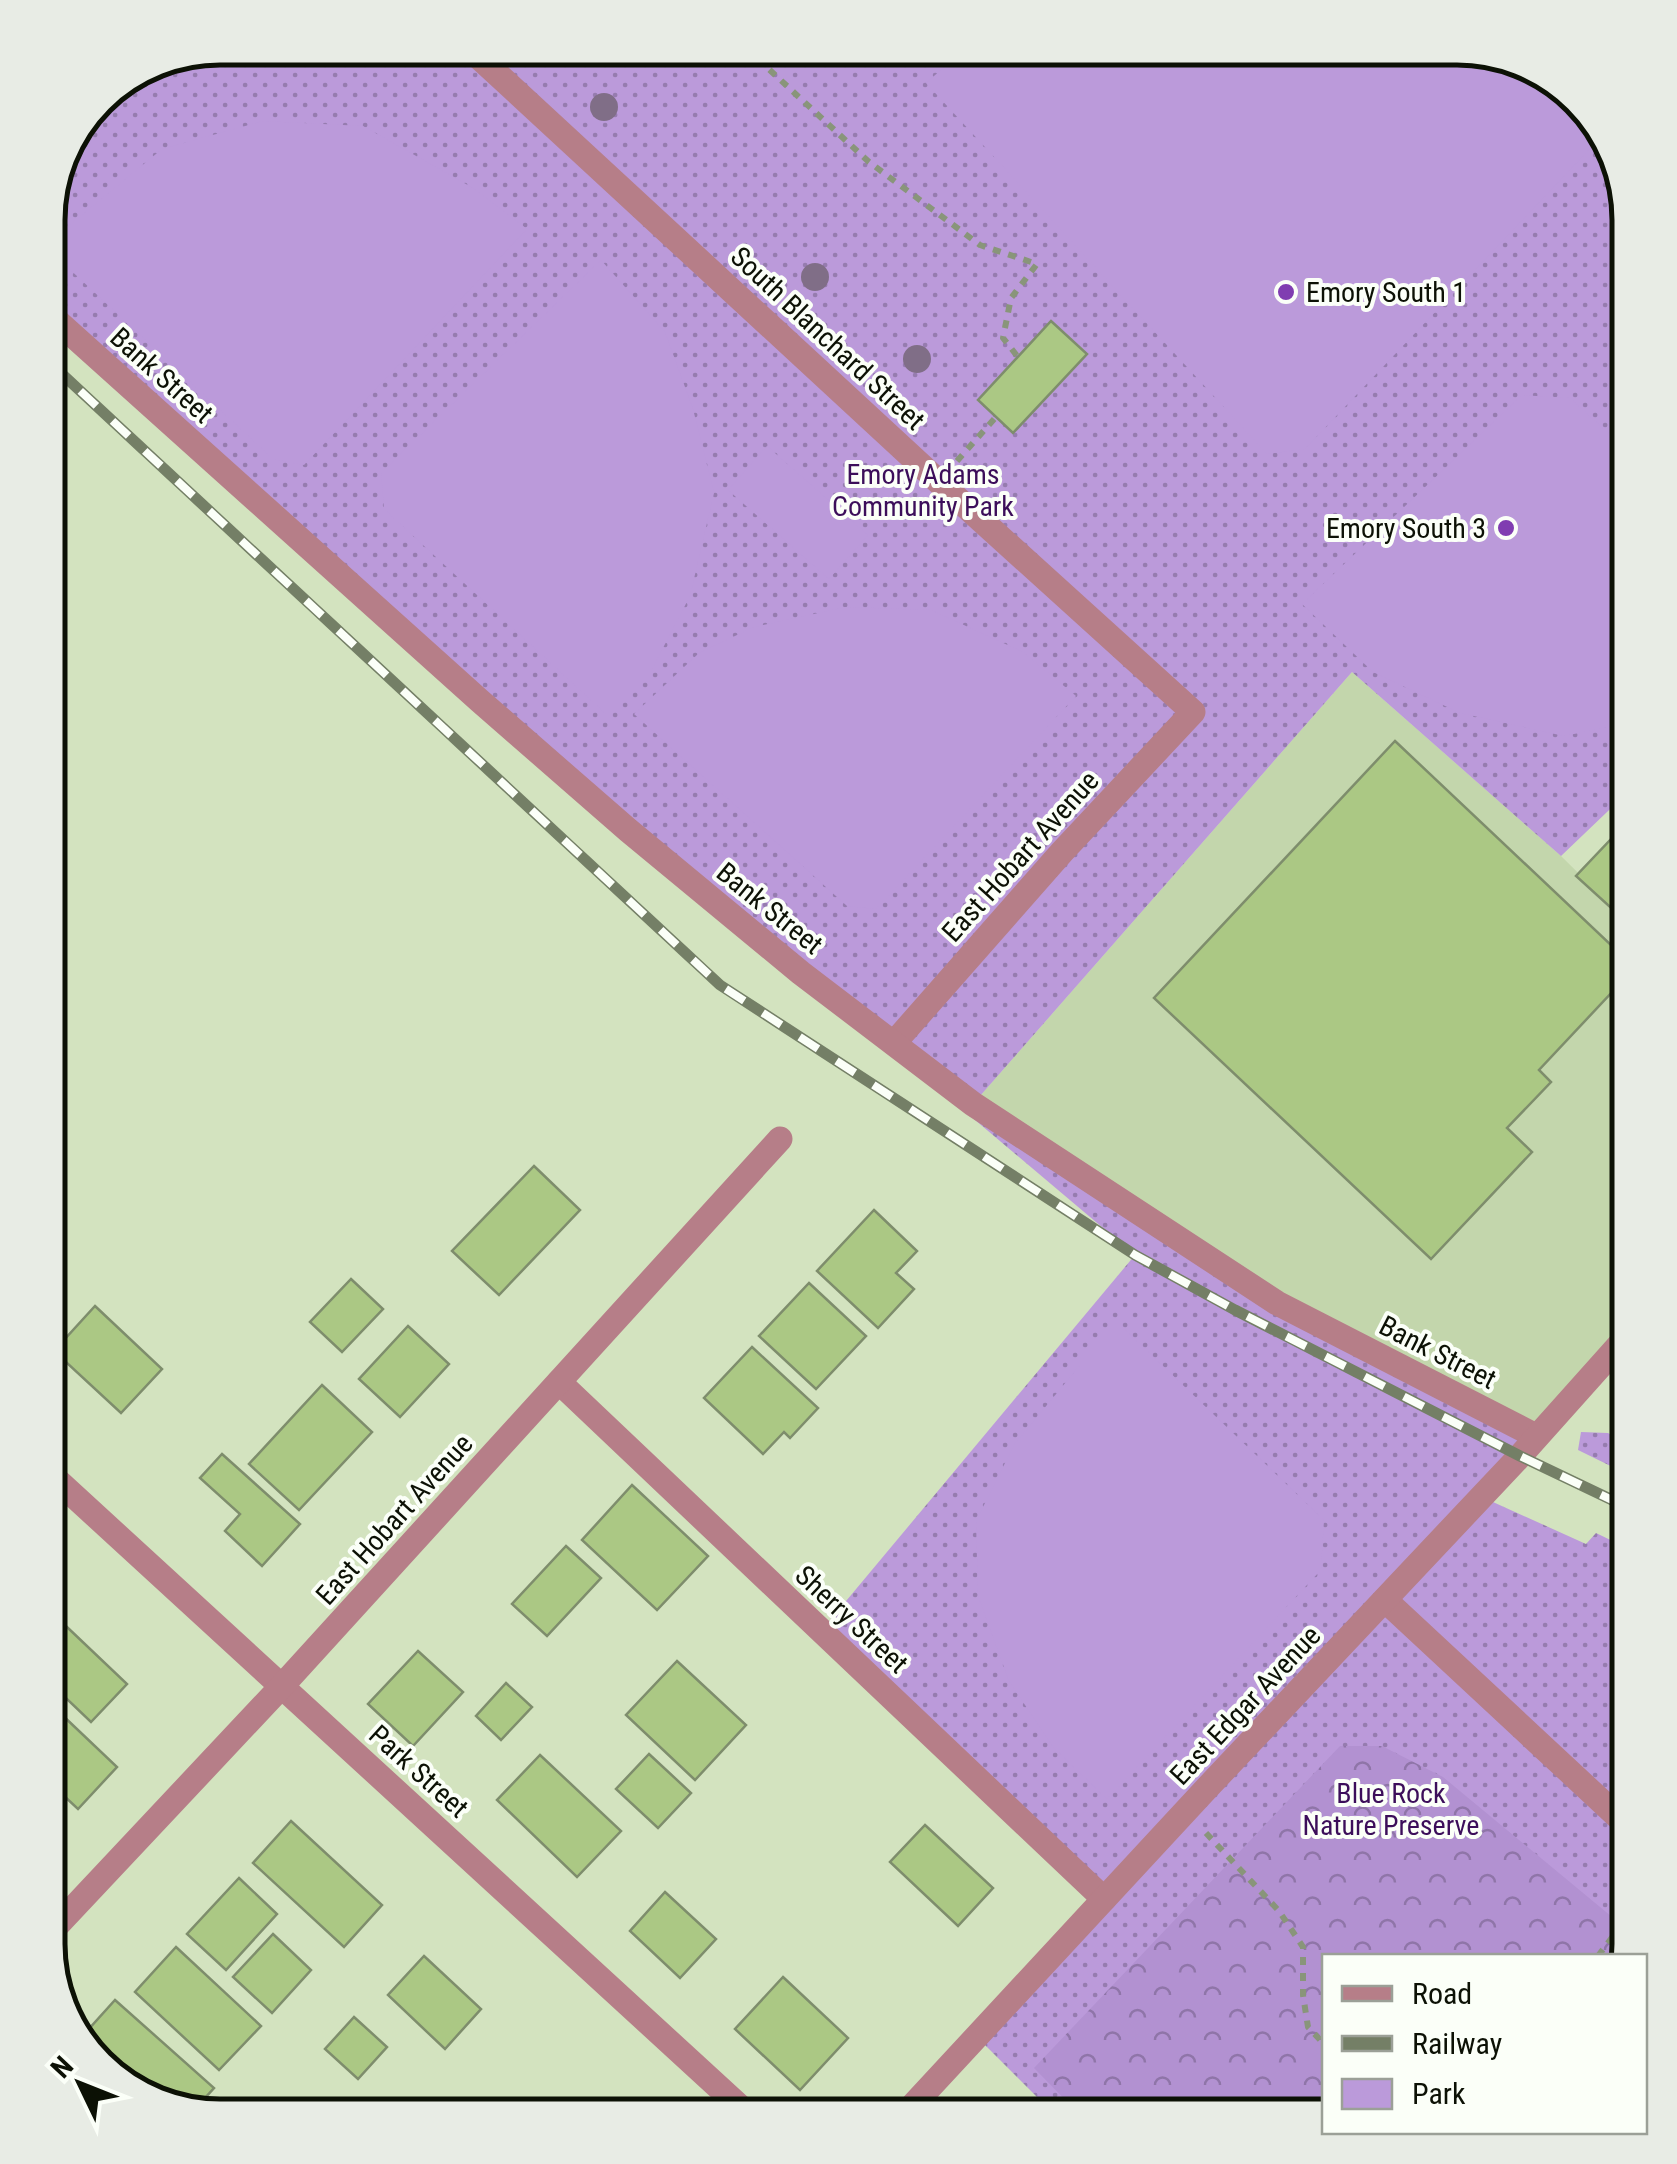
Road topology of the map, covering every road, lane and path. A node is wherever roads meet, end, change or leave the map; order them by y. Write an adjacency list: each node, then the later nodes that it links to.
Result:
1 (487, 65): 6 (street, South Blanchard Street)
2 (764, 65): 4 (path)
3 (65, 328): 8 (street, Bank Street)
4 (1018, 357)
5 (996, 417): 6 (path)
6 (940, 482): 7 (street, South Blanchard Street)
7 (1194, 712): 8 (street, East Hobart Avenue)
8 (894, 1043): 12 (street, Bank Street)
9 (780, 1140): 11 (street, East Hobart Avenue)
10 (1612, 1354): 12 (street, East Edgar Avenue)
11 (559, 1382): 15 (street, East Hobart Avenue); 18 (street, Sherry Street)
12 (1536, 1436): 14 (street, East Edgar Avenue)
13 (65, 1488): 15 (street, Park Street)
14 (1385, 1600): 16 (street); 17 (street, East Edgar Avenue)
15 (281, 1686): 19 (street, East Hobart Avenue); 21 (street, Park Street)
16 (1612, 1810)
17 (1185, 1812): 18 (street, East Edgar Avenue); 20 (path)
18 (1104, 1900): 22 (street, East Edgar Avenue)
19 (65, 1918)
20 (1322, 2042)
21 (731, 2099)
22 (919, 2099)

